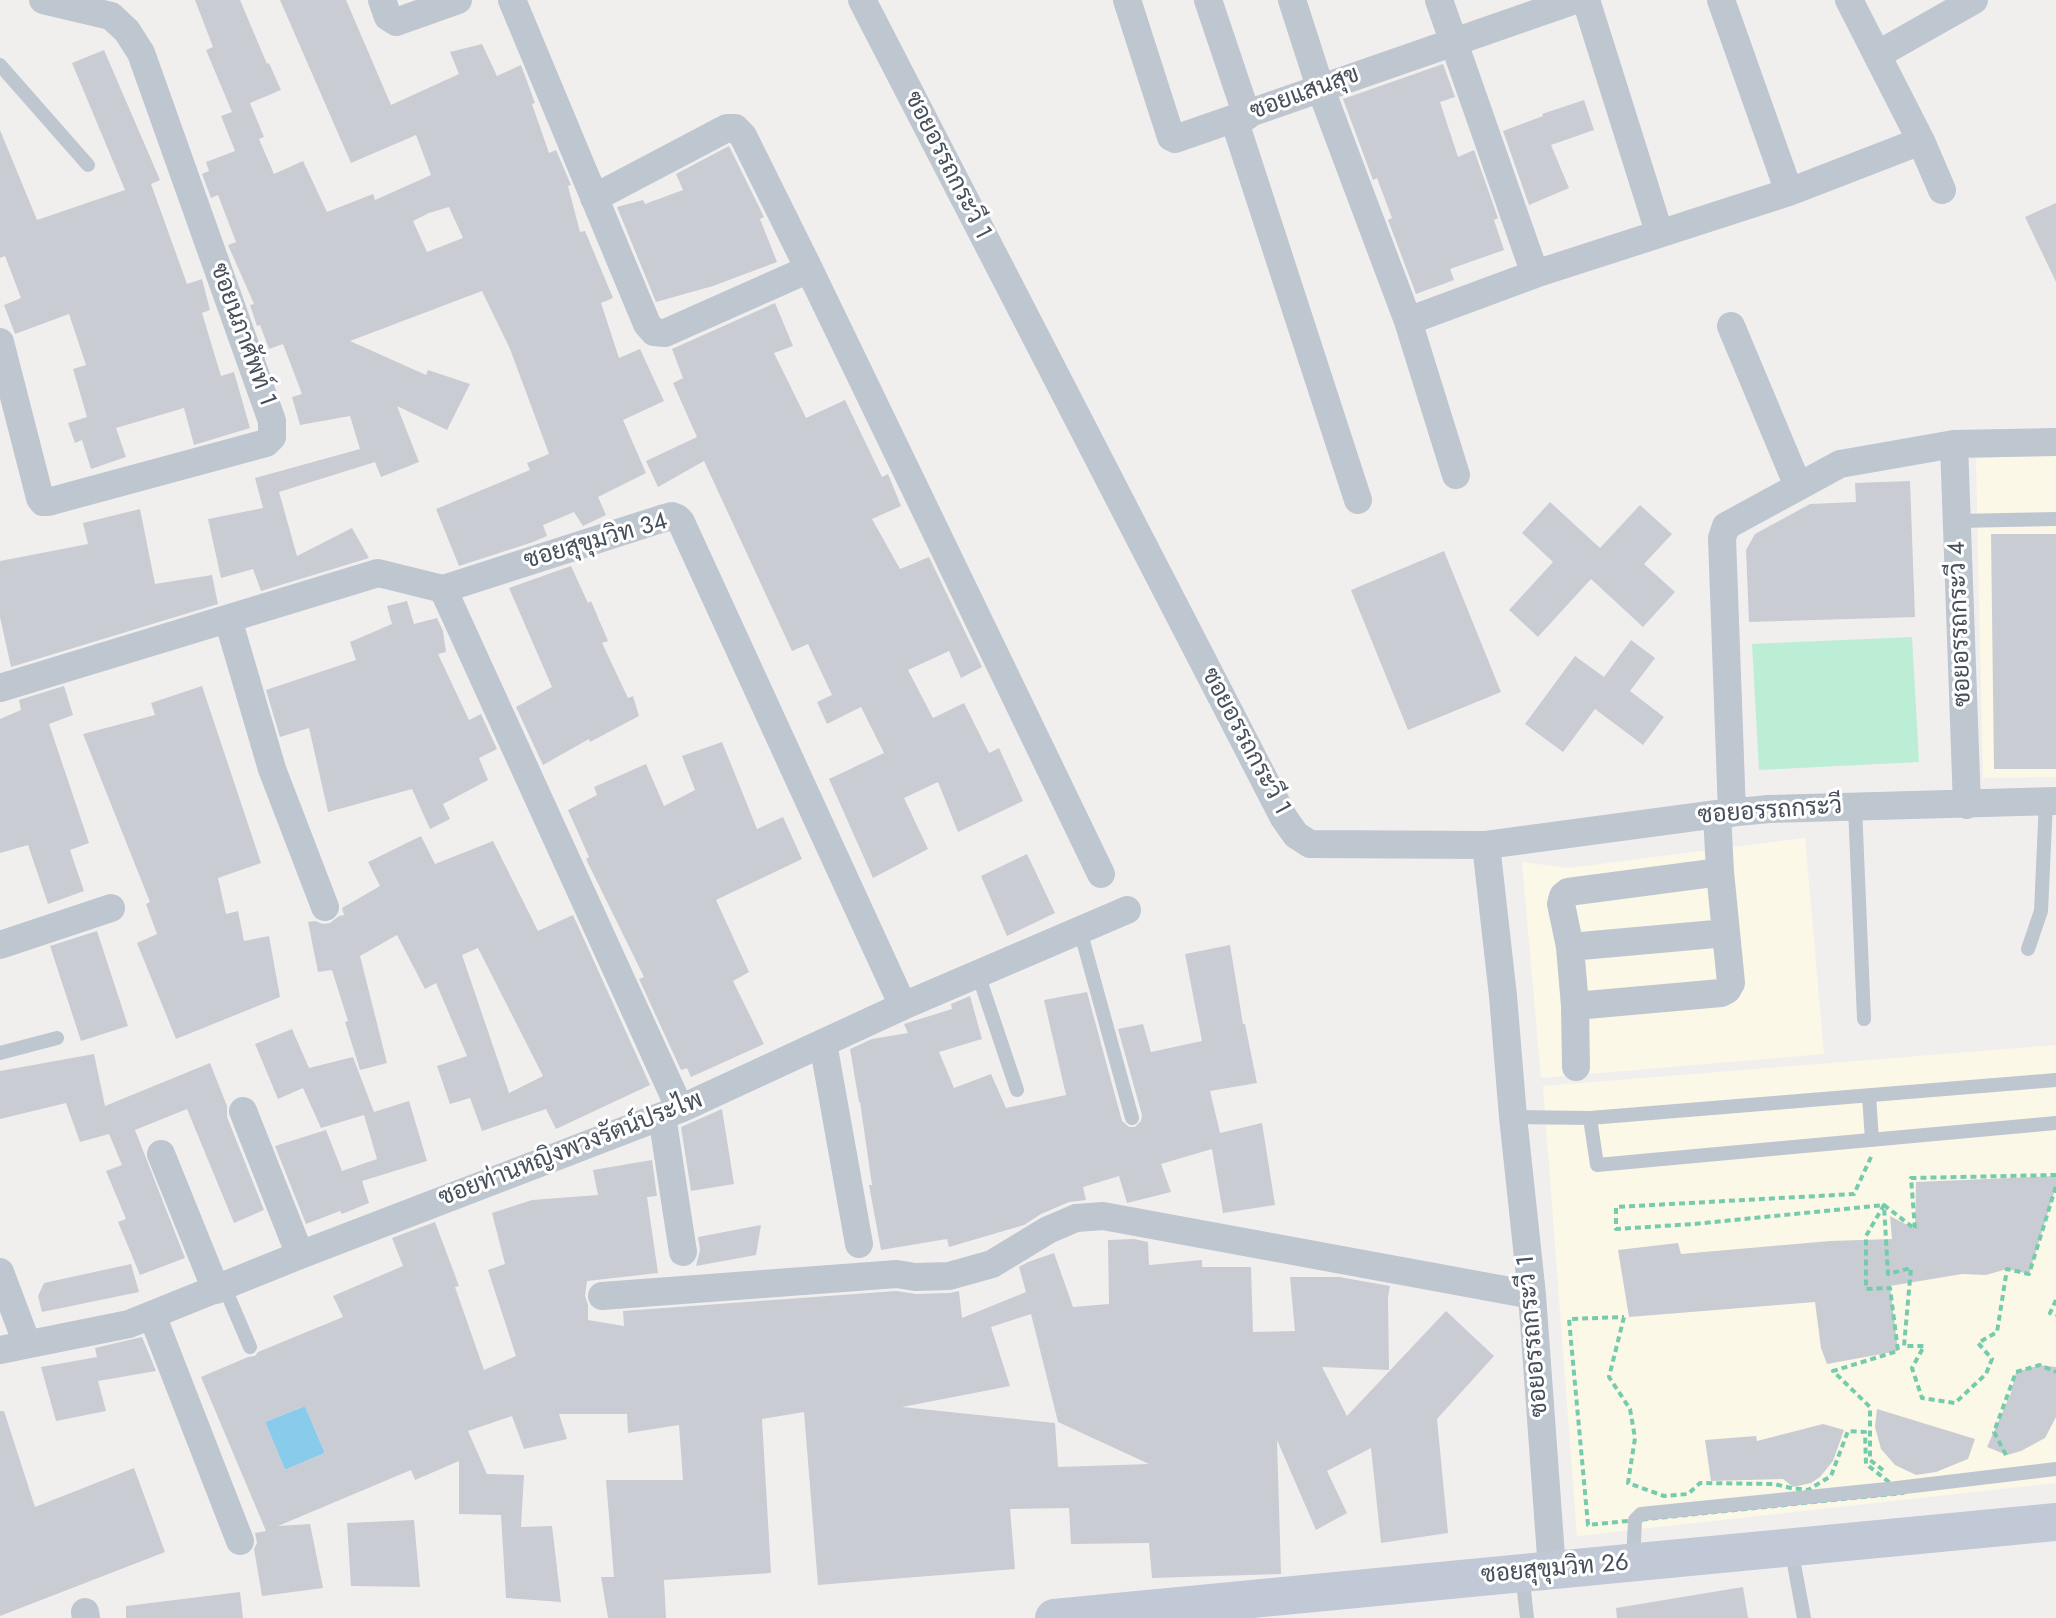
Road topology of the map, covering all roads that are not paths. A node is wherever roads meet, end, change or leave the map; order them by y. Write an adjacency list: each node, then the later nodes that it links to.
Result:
1 (43, 0): 15 (street, ซอยนภาศัพท์ 1)
2 (382, 0): 3 (street)
3 (458, 0)
4 (512, 0): 25 (street)
5 (862, 0): 46 (street, ซอยอรรถกระวี 1)
6 (1127, 0): 20 (street, ซอยแสนสุข)
7 (1208, 0): 20 (street)
8 (1292, 0): 19 (street)
9 (1439, 0): 16 (street)
10 (1575, 0): 16 (street, ซอยแสนสุข)
11 (1586, 0): 26 (street)
12 (1721, 0): 24 (street)
13 (1849, 0): 17 (street)
14 (1974, 0): 17 (street)
15 (115, 8): 31 (street, ซอยนภาศัพท์ 1)
16 (1453, 44): 19 (street, ซอยแสนสุข); 28 (street)
17 (1877, 55): 21 (street)
18 (0, 65): 22 (lane)
19 (1320, 87): 20 (street, ซอยแสนสุข); 29 (street)
20 (1240, 118): 36 (street)
21 (1921, 141): 23 (street); 24 (street)
22 (88, 165)
23 (1942, 190)
24 (1789, 192): 26 (street)
25 (594, 198): 27 (street); 27 (street)
26 (1659, 232): 28 (street)
27 (809, 269): 48 (street)
28 (1535, 274): 29 (street)
29 (1408, 321): 34 (street)
30 (1731, 326): 35 (street)
31 (0, 342)
32 (2056, 442): 33 (street)
33 (1954, 444): 35 (street); 38 (street, ซอยอรรถกระวี 4)
34 (1456, 475)
35 (1798, 486): 45 (street)
36 (1358, 500)
37 (2056, 519): 38 (lane)
38 (1957, 521): 43 (street, ซอยอรรถกระวี 4)
39 (443, 589): 40 (street); 58 (street, ซอยสุขุมวิท 34); 69 (street)
40 (228, 619): 41 (street); 49 (street)
41 (0, 688)
42 (2051, 801): 43 (street, ซอยอรรถกระวี); 56 (lane)
43 (1967, 805): 44 (street, ซอยอรรถกระวี)
44 (1855, 807): 45 (street, ซอยอรรถกระวี); 60 (lane)
45 (1725, 813): 46 (street, ซอยอรรถกระวี); 47 (street)
46 (1486, 845): 70 (street, ซอยอรรถกระวี 1)
47 (1720, 872): 53 (street); 55 (street)
48 (1101, 874)
49 (325, 907)
50 (111, 908): 54 (street)
51 (1127, 910): 52 (street, ซอยท่านหญิงพวงรัตน์ประไพ)
52 (1080, 930): 57 (street, ซอยท่านหญิงพวงรัตน์ประไพ); 71 (lane)
53 (1726, 933): 55 (street); 59 (street)
54 (0, 945)
55 (1570, 947): 59 (street)
56 (2028, 949)
57 (978, 974): 58 (street, ซอยท่านหญิงพวงรัตน์ประไพ); 66 (lane)
58 (903, 1006): 62 (street, ซอยท่านหญิงพวงรัตน์ประไพ)
59 (1575, 1006): 64 (street)
60 (1864, 1019)
61 (57, 1038): 63 (lane)
62 (823, 1043): 69 (street, ซอยท่านหญิงพวงรัตน์ประไพ); 76 (street)
63 (0, 1053)
64 (1576, 1067)
65 (2056, 1080): 67 (lane)
66 (1017, 1090)
67 (1869, 1096): 72 (lane); 74 (lane)
68 (243, 1111): 78 (street)
69 (671, 1113): 77 (street); 78 (street, ซอยท่านหญิงพวงรัตน์ประไพ)
70 (1513, 1117): 72 (lane); 81 (street, ซอยอรรถกระวี 1)
71 (1132, 1118)
72 (1590, 1118): 74 (lane)
73 (2056, 1123): 74 (lane)
74 (1872, 1140)
75 (161, 1154): 80 (street)
76 (859, 1244)
77 (683, 1252)
78 (300, 1255): 80 (street, ซอยท่านหญิงพวงรัตน์ประไพ)
79 (0, 1272): 84 (street)
80 (220, 1288): 83 (street, ซอยท่านหญิงพวงรัตน์ประไพ); 85 (lane)
81 (1532, 1295): 82 (street); 91 (street, ซอยอรรถกระวี 1)
82 (602, 1296)
83 (152, 1315): 84 (street, ซอยท่านหญิงพวงรัตน์ประไพ); 88 (street)
84 (13, 1347)
85 (250, 1347)
86 (2056, 1469): 90 (lane)
87 (2056, 1522): 89 (street, ซอยสุขุมวิท 26)
88 (240, 1541)
89 (1791, 1547): 90 (street, ซอยสุขุมวิท 26); 94 (lane)
90 (1633, 1563): 91 (street, ซอยสุขุมวิท 26)
91 (1537, 1572): 92 (street, ซอยสุขุมวิท 26); 93 (lane)
92 (1054, 1618)
93 (1527, 1618)
94 (1804, 1618)

